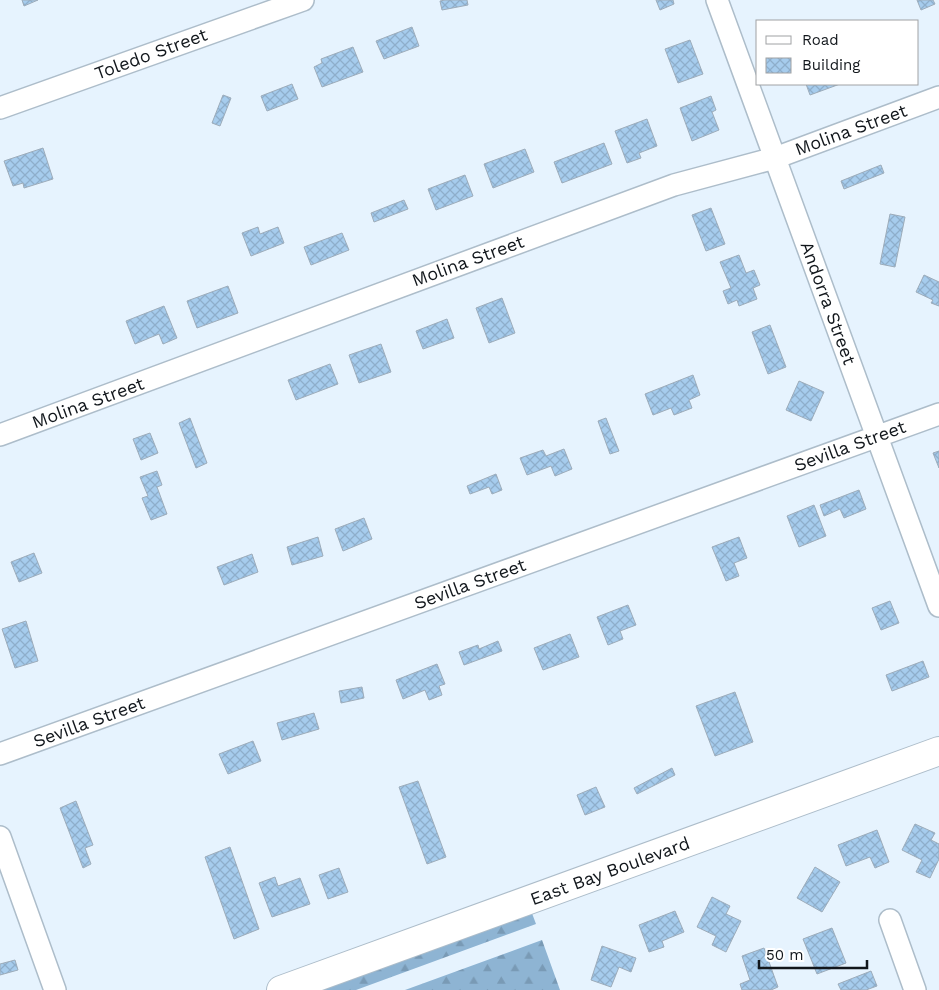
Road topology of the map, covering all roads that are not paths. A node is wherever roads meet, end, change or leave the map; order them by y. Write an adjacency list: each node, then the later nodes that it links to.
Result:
1 (302, 0): 4 (street, Toledo Street)
2 (717, 0): 5 (street, Andorra Street)
3 (939, 97): 5 (street, Molina Street)
4 (0, 108)
5 (774, 158): 7 (street, Molina Street); 8 (street, Andorra Street)
6 (939, 414): 8 (street, Sevilla Street)
7 (0, 435)
8 (877, 437): 9 (street, Andorra Street); 11 (street, Sevilla Street)
9 (939, 606)
10 (939, 751): 15 (main road, East Bay Boulevard)
11 (0, 754)
12 (0, 837): 14 (street)
13 (890, 920): 16 (street)
14 (55, 990)
15 (281, 990)
16 (915, 990)

